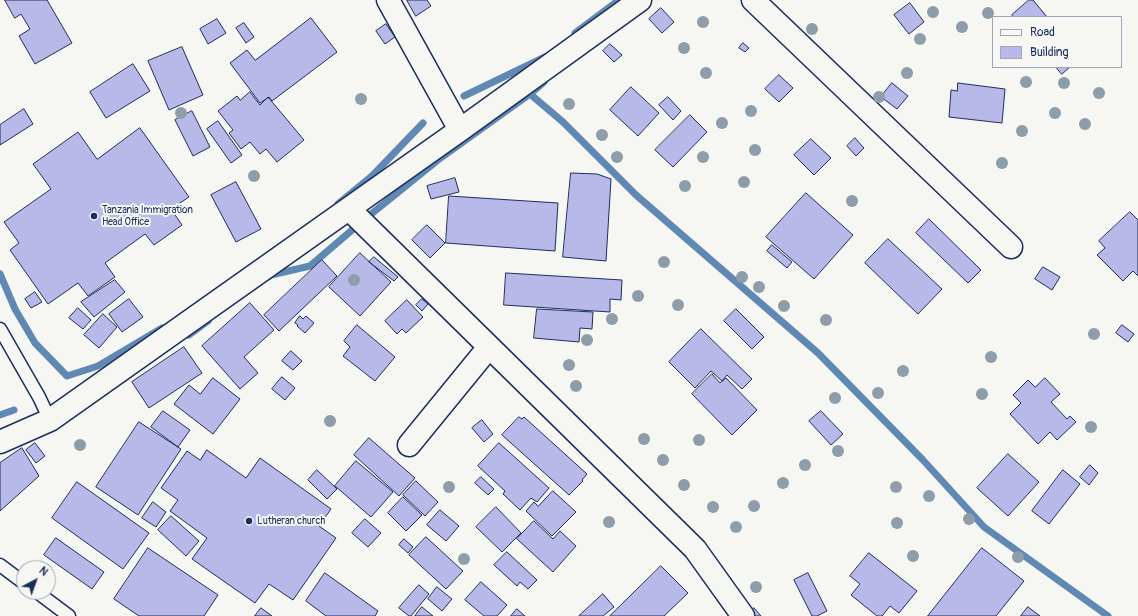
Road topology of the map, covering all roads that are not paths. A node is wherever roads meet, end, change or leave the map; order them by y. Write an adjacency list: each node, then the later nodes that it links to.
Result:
1 (388, 0): 4 (street)
2 (640, 0): 4 (street)
3 (753, 0): 6 (street)
4 (460, 130): 5 (street)
5 (350, 209): 8 (street); 9 (street)
6 (1011, 247)
7 (0, 329): 9 (lane)
8 (489, 347): 11 (street); 16 (street)
9 (50, 420): 10 (street)
10 (0, 442)
11 (409, 445)
12 (0, 565): 13 (lane)
13 (16, 576)
14 (48, 600): 15 (lane)
15 (69, 616)
16 (743, 616)

